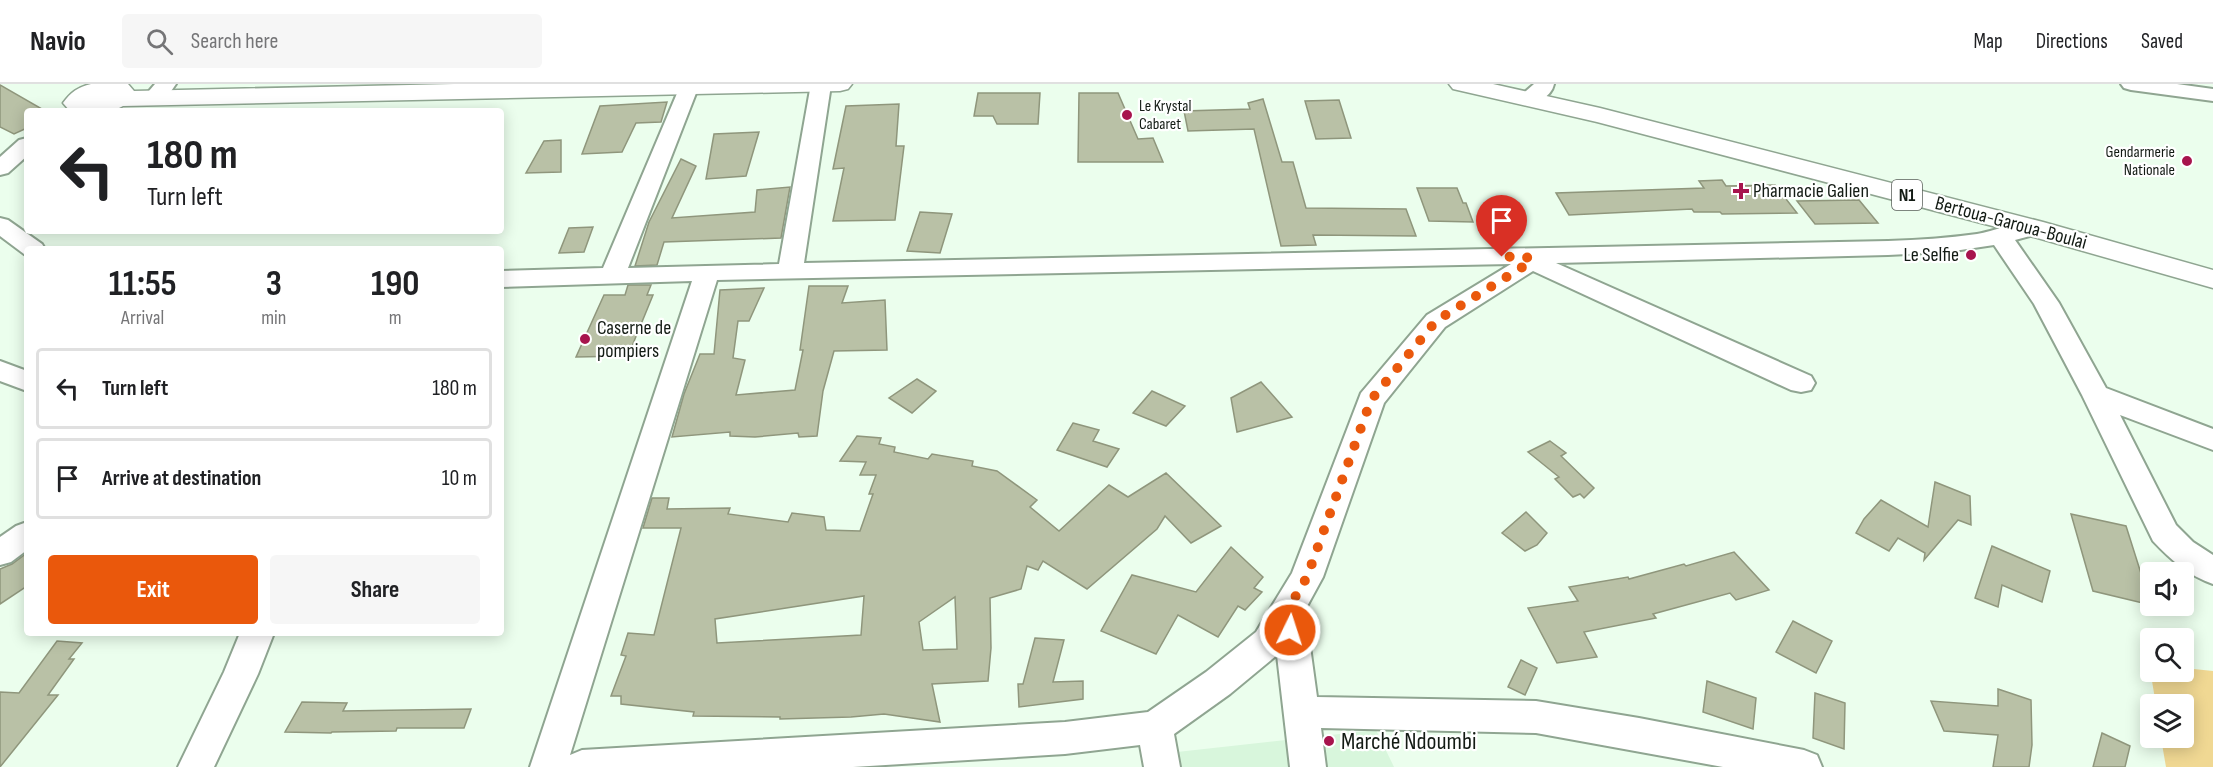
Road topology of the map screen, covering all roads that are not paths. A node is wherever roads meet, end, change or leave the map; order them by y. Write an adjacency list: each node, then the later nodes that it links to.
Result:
1 (65, 84): 10 (highway)
2 (1461, 84): 7 (highway, Bertoua-Garoua-Boulai / N1)
3 (2131, 84): 9 (street)
4 (830, 85): 6 (highway); 18 (street)
5 (595, 87): 6 (highway); 8 (highway)
6 (688, 87): 20 (street)
7 (1537, 89): 13 (highway, Bertoua-Garoua-Boulai / N1)
8 (159, 91): 10 (highway)
9 (2209, 91)
10 (82, 104)
11 (24, 148): 12 (street)
12 (0, 168)
13 (2033, 228): 15 (street); 22 (highway, Bertoua-Garoua-Boulai / N1)
14 (4, 234): 16 (street)
15 (2001, 238): 17 (street); 26 (street)
16 (27, 246)
17 (1528, 258): 18 (street); 25 (street); 31 (street)
18 (790, 271): 19 (street)
19 (707, 273): 20 (street); 36 (street)
20 (612, 276): 21 (street)
21 (504, 279)
22 (2213, 279)
23 (0, 370): 24 (street)
24 (24, 381)
25 (1801, 382)
26 (2096, 395): 27 (street); 30 (street)
27 (2213, 440)
28 (24, 536): 29 (street)
29 (0, 553)
30 (2213, 571)
31 (1288, 609): 33 (street); 34 (street)
32 (256, 636): 35 (street)
33 (1301, 712): 39 (street); 40 (street)
34 (1155, 727): 37 (street); 38 (street)
35 (196, 767)
36 (548, 767)
37 (582, 767)
38 (1162, 767)
39 (1308, 767)
40 (1804, 767)

